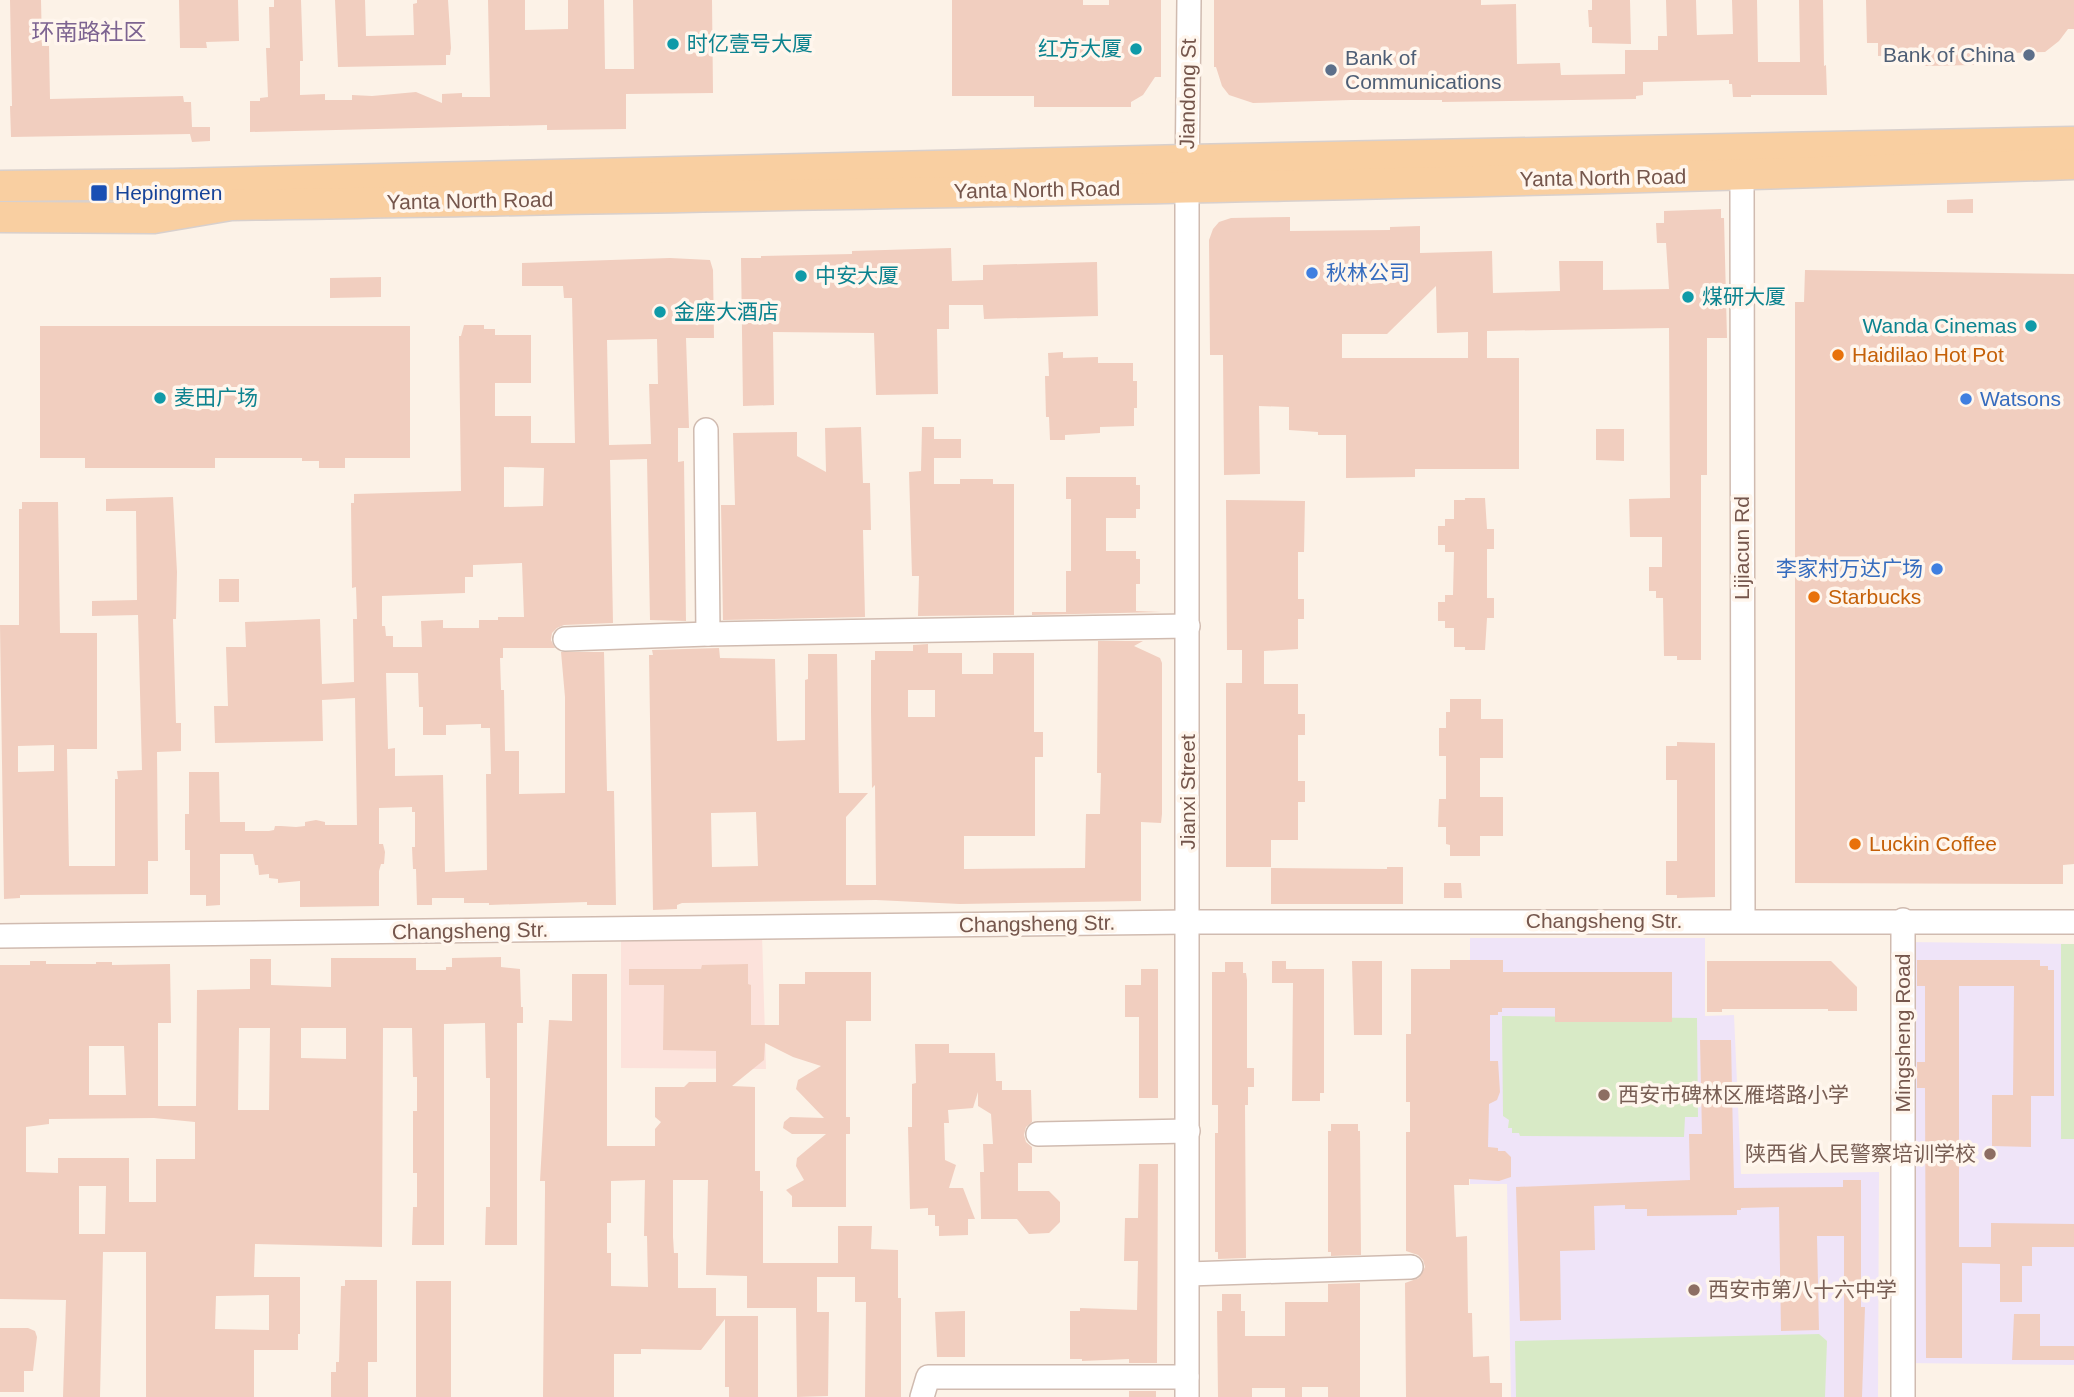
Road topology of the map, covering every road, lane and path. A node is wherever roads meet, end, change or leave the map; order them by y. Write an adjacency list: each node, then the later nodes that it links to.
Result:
1 (1189, 0): 4 (street, Jiandong St)
2 (2074, 142): 4 (main road, Yanta North Road)
3 (2074, 164): 5 (main road, Yanta North Road)
4 (1187, 174): 5 (main road, Yanta North Road); 6 (main road, Yanta North Road); 7 (main road, Yanta North Road); 9 (street, Jianxi Street)
5 (1742, 175): 13 (street, Lijiacun Rd)
6 (0, 186)
7 (0, 217)
8 (706, 430): 10 (street)
9 (1188, 626): 10 (street); 14 (street, Jianxi Street)
10 (708, 634): 11 (street)
11 (565, 639)
12 (1903, 920): 13 (street, Changsheng Str.); 15 (street, Changsheng Str.); 23 (street, Mingsheng Road)
13 (1742, 921): 14 (street, Changsheng Str.)
14 (1188, 922): 16 (street, Changsheng Str.); 17 (street, Jianxi Street)
15 (2074, 922)
16 (0, 936)
17 (1188, 1130): 18 (street); 20 (street, Jianxi Street)
18 (1038, 1134)
19 (1411, 1268): 20 (street)
20 (1188, 1274): 21 (street, Jianxi Street)
21 (1187, 1387): 22 (street)
22 (922, 1397)
23 (1903, 1397)

